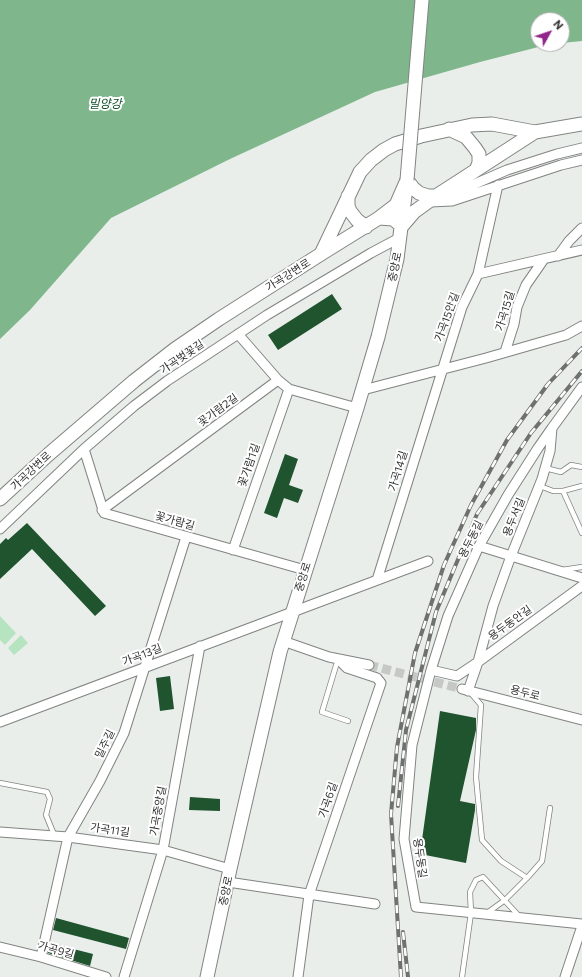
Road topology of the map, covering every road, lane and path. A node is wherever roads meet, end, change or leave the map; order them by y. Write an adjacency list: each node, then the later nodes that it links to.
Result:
1 (422, 0): 8 (main road, 중앙로, bridge)
2 (582, 124): 4 (main road, 가곡강변로)
3 (450, 129): 4 (main road, 가곡강변로); 7 (main road); 10 (main road, 가곡강변로)
4 (535, 132): 7 (main road)
5 (582, 148): 11 (street)
6 (582, 160): 9 (street)
7 (476, 170): 11 (main road)
8 (407, 180): 11 (main road); 12 (main road); 15 (main road, 중앙로)
9 (498, 185): 11 (street); 20 (street, 가곡15안길)
10 (348, 196): 13 (main road); 17 (main road, 가곡강변로)
11 (434, 200): 15 (main road)
12 (379, 218): 13 (main road); 15 (main road)
13 (366, 227): 17 (main road)
14 (582, 228): 18 (street)
15 (401, 232): 22 (street, 가곡벚꽃길); 28 (main road, 중앙로)
16 (582, 250): 18 (street)
17 (321, 254): 37 (main road, 가곡강변로)
18 (558, 256): 19 (street)
19 (544, 259): 20 (street); 23 (street, 가곡15길)
20 (478, 274): 24 (street, 가곡15안길)
21 (582, 326): 23 (street)
22 (238, 334): 25 (street); 31 (street, 가곡벚꽃길)
23 (504, 352): 24 (street)
24 (443, 369): 28 (street); 50 (street, 가곡14길)
25 (278, 380): 27 (street); 38 (street, 꽃가람2길)
26 (582, 387): 30 (street)
27 (289, 389): 29 (street); 43 (street, 꽃가람1길)
28 (363, 390): 29 (main road, 중앙로)
29 (357, 408): 47 (main road, 중앙로)
30 (552, 428): 33 (street, 용두서길); 42 (street, 용두동길)
31 (84, 449): 38 (street); 39 (street, 가곡벚꽃길)
32 (582, 467): 33 (lane)
33 (545, 468): 34 (street, 용두서길)
34 (540, 486): 36 (lane); 44 (street, 용두서길)
35 (582, 486): 36 (lane)
36 (563, 492): 40 (lane)
37 (0, 499)
38 (102, 510): 41 (street, 꽃가람길)
39 (0, 529)
40 (582, 533)
41 (186, 537): 43 (street, 꽃가람길); 58 (street, 밀주길)
42 (479, 546): 44 (street); 59 (street, 용두동길)
43 (233, 550): 47 (street, 꽃가람길)
44 (511, 556): 48 (street); 56 (street, 용두서길)
45 (428, 561): 50 (street)
46 (582, 567): 48 (lane)
47 (306, 570): 52 (main road, 중앙로)
48 (561, 570): 49 (street)
49 (582, 578)
50 (377, 580): 52 (street)
51 (582, 586): 56 (street, 용두동안길)
52 (293, 611): 53 (main road, 중앙로); 54 (street, 가곡13길)
53 (283, 641): 55 (street); 70 (main road, 중앙로)
54 (200, 646): 58 (street, 가곡13길); 69 (street, 가곡중앙길)
55 (338, 658): 57 (street); 62 (lane); 73 (street, 가곡6길)
56 (478, 662): 59 (street); 60 (street)
57 (369, 665)
58 (144, 667): 63 (street, 가곡13길); 68 (street, 밀주길)
59 (431, 670): 76 (street, 용두동길)
60 (465, 690): 61 (street, 용두로); 71 (lane)
61 (582, 720)
62 (348, 721)
63 (0, 722)
64 (0, 783): 67 (lane)
65 (550, 808): 71 (lane)
66 (0, 832): 67 (street, 가곡11길)
67 (55, 836): 68 (street, 가곡11길)
68 (68, 837): 69 (street, 가곡11길); 81 (street, 밀주길)
69 (163, 850): 70 (street, 가곡11길); 83 (street, 가곡중앙길)
70 (230, 869): 72 (main road, 중앙로)
71 (527, 878): 74 (lane)
72 (228, 882): 73 (street); 84 (main road, 중앙로)
73 (309, 895): 75 (street); 85 (street, 가곡6길)
74 (505, 900): 76 (lane); 77 (lane); 78 (lane)
75 (375, 904)
76 (471, 913): 77 (street); 86 (lane)
77 (485, 915): 78 (street)
78 (522, 919): 79 (street)
79 (582, 925): 87 (street)
80 (0, 947): 81 (street, 가곡9길)
81 (41, 957): 82 (street, 가곡9길)
82 (106, 977)
83 (124, 977)
84 (208, 977)
85 (298, 977)
86 (462, 977)
87 (565, 977)

